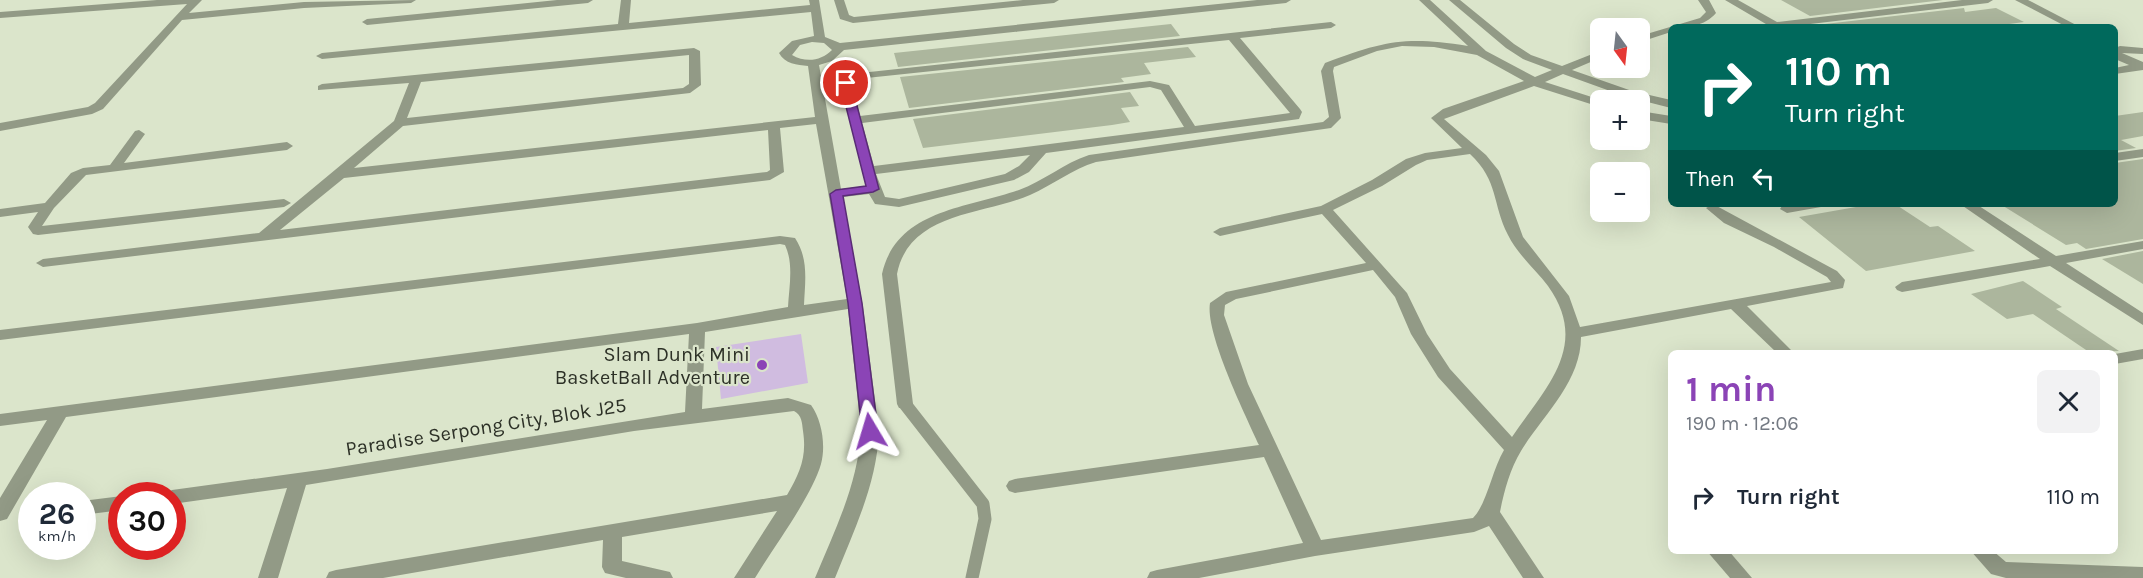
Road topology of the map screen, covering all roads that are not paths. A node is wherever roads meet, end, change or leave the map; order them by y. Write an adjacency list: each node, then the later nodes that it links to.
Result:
1 (197, 0): 14 (street); 17 (street)
2 (411, 0): 17 (street)
3 (588, 0): 18 (street)
4 (626, 0): 24 (street)
5 (839, 0): 6 (street)
6 (1054, 0)
7 (1286, 0): 29 (street)
8 (1424, 0): 32 (street)
9 (1455, 0): 38 (street)
10 (1703, 0): 19 (street)
11 (1730, 0): 20 (street)
12 (1989, 0): 21 (street)
13 (2020, 0): 22 (street)
14 (100, 4): 16 (street)
15 (815, 4): 24 (street); 28 (street)
16 (0, 15)
17 (179, 17): 53 (street)
18 (367, 22)
19 (1689, 24)
20 (1774, 24)
21 (1790, 24)
22 (2069, 24)
23 (1331, 25): 26 (street)
24 (623, 26): 33 (street)
25 (1668, 30): 27 (street)
26 (1232, 36): 49 (street); 54 (street)
27 (1650, 36)
28 (820, 39): 29 (street); 36 (street)
29 (838, 47): 36 (street)
30 (2118, 48): 31 (street)
31 (2141, 50)
32 (1481, 52): 41 (street); 91 (street)
33 (322, 56)
34 (2118, 56): 37 (street)
35 (1590, 58): 38 (street)
36 (813, 63): 48 (street)
37 (2143, 67): 39 (street)
38 (1560, 70): 41 (street); 42 (street)
39 (2118, 71)
40 (416, 80): 43 (street); 51 (street); 51 (street)
41 (1536, 81): 44 (street); 58 (street)
42 (1604, 86): 44 (street); 46 (street)
43 (322, 88)
44 (1586, 99): 45 (street)
45 (1590, 100)
46 (1668, 103)
47 (1650, 117): 50 (street)
48 (821, 120): 52 (street); 65 (street)
49 (854, 120): 54 (street); 62 (street)
50 (1668, 120)
51 (399, 123): 63 (street)
52 (774, 125): 63 (street); 75 (street)
53 (0, 127)
54 (1191, 129): 57 (street)
55 (139, 134): 61 (street)
56 (287, 146): 61 (street)
57 (1042, 150): 62 (street); 64 (street)
58 (1472, 150): 71 (street); 86 (street)
59 (2143, 153): 60 (street)
60 (2118, 157)
61 (114, 168): 67 (street)
62 (867, 171): 64 (street)
63 (340, 174): 75 (street)
64 (873, 189): 65 (street)
65 (836, 194): 81 (street)
66 (284, 203): 67 (street)
67 (50, 206): 73 (street)
68 (1799, 207): 72 (street)
69 (1972, 207): 77 (street)
70 (1713, 208): 82 (street)
71 (1325, 209): 74 (street); 79 (street)
72 (1787, 209)
73 (0, 213)
74 (1220, 232)
75 (263, 237): 78 (street)
76 (2143, 244): 77 (street)
77 (2054, 260): 80 (street); 84 (street)
78 (43, 263)
79 (1376, 265): 95 (street); 96 (street)
80 (1902, 287)
81 (855, 303): 83 (street); 112 (street)
82 (1736, 305): 86 (street); 88 (street)
83 (796, 311): 85 (street); 87 (street)
84 (2143, 320)
85 (697, 328): 92 (street); 93 (street)
86 (1575, 333): 95 (street)
87 (0, 335)
88 (1783, 350)
89 (2143, 354): 90 (street)
90 (2118, 358)
91 (906, 404): 113 (lane)
92 (61, 411): 94 (street); 102 (street)
93 (693, 415): 97 (street, Paradise Serpong City, Blok J25); 100 (street, Paradise Serpong City, Blok J25)
94 (0, 420)
95 (1513, 448): 101 (street)
96 (1268, 450): 98 (street); 104 (street)
97 (299, 479): 99 (street, Paradise Serpong City, Blok J25); 108 (street)
98 (1015, 486)
99 (186, 495)
100 (793, 501): 103 (street); 111 (street)
101 (1490, 513): 104 (street); 115 (street)
102 (0, 514)
103 (613, 533): 109 (street); 110 (street)
104 (1315, 548): 114 (street)
105 (1719, 554): 116 (street)
106 (1983, 554): 107 (street)
107 (2143, 575)
108 (268, 578)
109 (336, 578)
110 (663, 578)
111 (744, 578)
112 (825, 578)
113 (972, 578)
114 (1157, 578)
115 (1534, 578)
116 (1742, 578)

